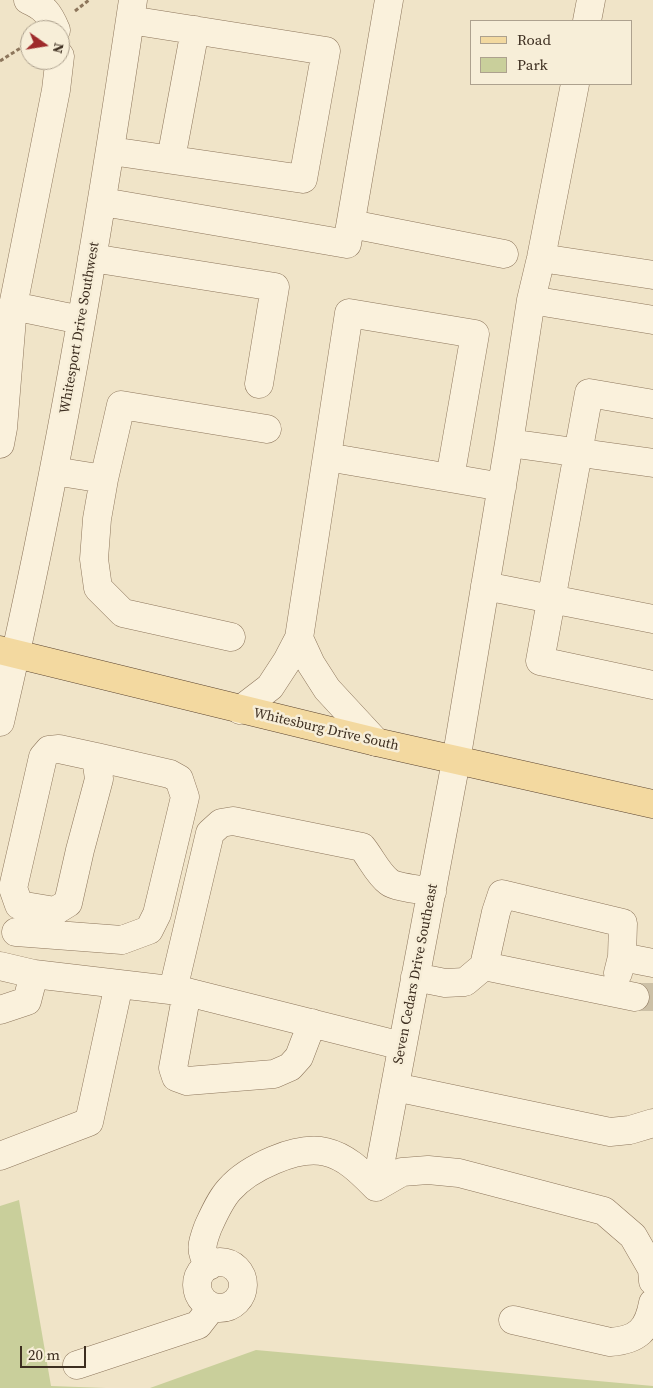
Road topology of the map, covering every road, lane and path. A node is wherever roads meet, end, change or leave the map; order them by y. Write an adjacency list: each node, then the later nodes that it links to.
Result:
1 (28, 0): 5 (street)
2 (389, 0): 15 (street)
3 (591, 0): 6 (street)
4 (132, 10): 7 (street); 12 (street, Whitesport Drive Southwest)
5 (52, 20)
6 (587, 20)
7 (195, 30): 13 (street); 13 (street)
8 (20, 48): 9 (path)
9 (0, 61)
10 (58, 70): 21 (street)
11 (575, 85): 18 (street, Seven Cedars Drive Southeast)
12 (110, 151): 13 (street); 14 (street, Whitesport Drive Southwest)
13 (171, 160)
14 (103, 202): 15 (street); 17 (street, Whitesport Drive Southwest)
15 (351, 224): 16 (street)
16 (504, 254)
17 (92, 258): 22 (street, Whitesport Drive Southwest); 24 (street)
18 (541, 258): 19 (street); 20 (street, Seven Cedars Drive Southeast)
19 (653, 275)
20 (531, 300): 23 (street); 27 (street, Seven Cedars Drive Southeast)
21 (13, 306): 22 (street); 28 (street)
22 (81, 320): 32 (street, Whitesport Drive Southwest)
23 (653, 320)
24 (259, 384)
25 (653, 404): 29 (street)
26 (267, 430): 34 (street)
27 (509, 443): 29 (street); 35 (street, Seven Cedars Drive Southeast)
28 (0, 444)
29 (578, 453): 31 (street); 37 (street)
30 (327, 457): 33 (street); 33 (street); 40 (street)
31 (653, 463)
32 (54, 471): 34 (street); 41 (street, Whitesport Drive Southwest)
33 (450, 478): 35 (street)
34 (104, 479): 39 (street)
35 (502, 487): 36 (street, Seven Cedars Drive Southeast)
36 (485, 586): 37 (street); 47 (street, Seven Cedars Drive Southeast)
37 (551, 600): 38 (street); 42 (street)
38 (653, 618)
39 (231, 637)
40 (299, 638): 43 (street); 45 (street)
41 (8, 652): 43 (main road, Whitesburg Drive South); 44 (street, Whitesport Drive Southwest)
42 (653, 685)
43 (240, 710): 45 (main road, Whitesburg Drive South)
44 (0, 722)
45 (376, 742): 47 (main road, Whitesburg Drive South)
46 (96, 757): 50 (street); 50 (street); 51 (street)
47 (456, 761): 48 (main road, Whitesburg Drive South); 49 (street, Seven Cedars Drive Southeast)
48 (653, 804)
49 (432, 892): 56 (street, Seven Cedars Drive Southeast); 58 (street)
50 (19, 905): 51 (street)
51 (16, 932): 55 (street)
52 (622, 957): 53 (street); 54 (street); 54 (street)
53 (653, 963)
54 (484, 966): 56 (street)
55 (15, 970): 57 (street); 59 (street)
56 (416, 977): 61 (street, Seven Cedars Drive Southeast)
57 (119, 984): 58 (street); 64 (street)
58 (180, 991): 60 (street); 60 (street)
59 (0, 1010)
60 (312, 1023): 61 (street)
61 (402, 1046): 62 (street, Seven Cedars Drive Southeast)
62 (394, 1087): 63 (street); 65 (street, Seven Cedars Drive Southeast)
63 (653, 1123)
64 (0, 1156)
65 (376, 1187): 66 (street); 67 (street)
66 (210, 1266): 69 (street); 69 (street)
67 (653, 1281)
68 (653, 1302): 70 (street)
69 (212, 1306): 71 (street)
70 (513, 1320)
71 (77, 1365)

